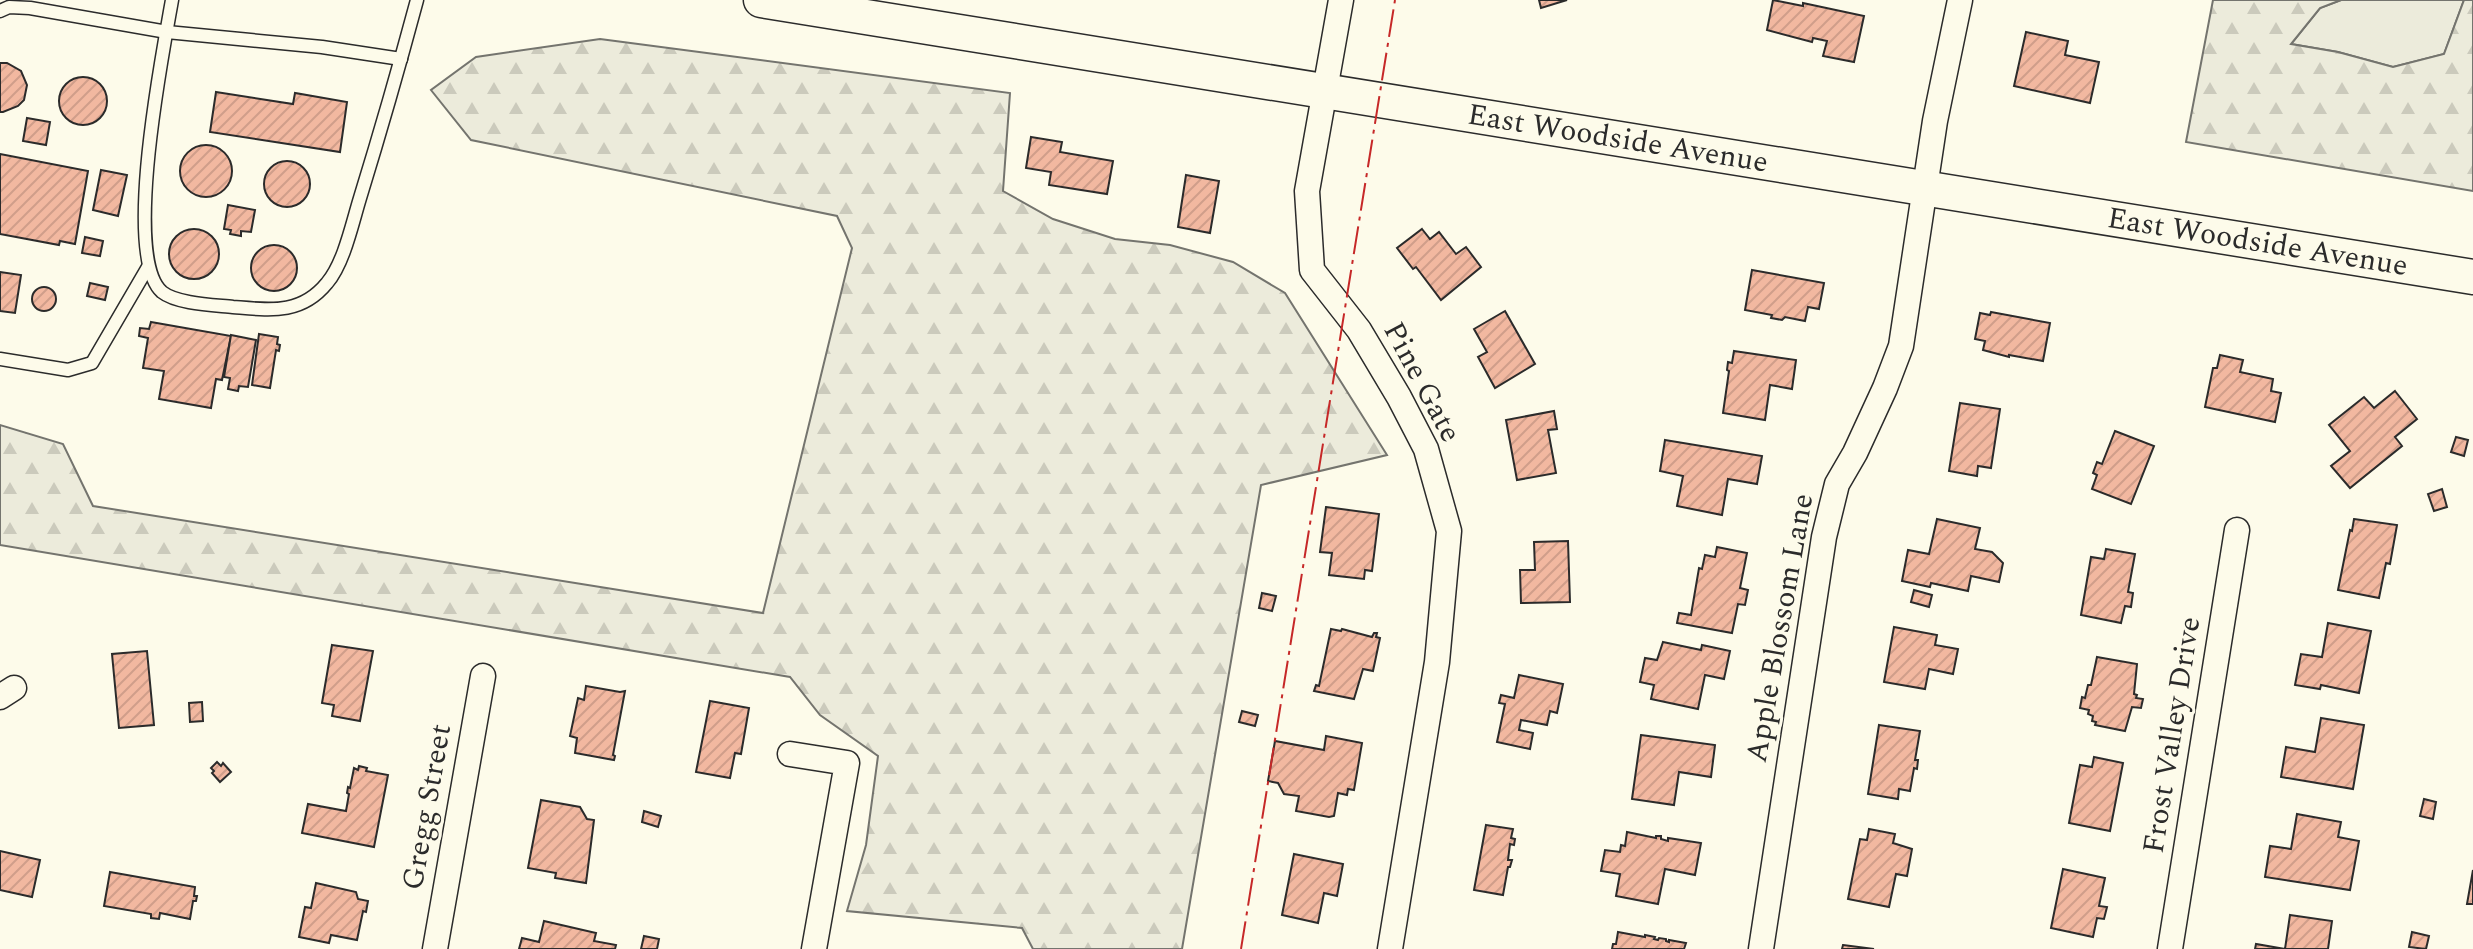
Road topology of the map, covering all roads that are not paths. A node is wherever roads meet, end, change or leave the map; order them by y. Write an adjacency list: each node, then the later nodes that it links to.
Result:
1 (172, 0): 7 (lane)
2 (417, 0): 8 (lane)
3 (761, 0): 9 (main road, East Woodside Avenue)
4 (1341, 0): 9 (street, Pine Gate)
5 (1960, 0): 10 (street, Apple Blossom Lane)
6 (0, 11): 7 (lane)
7 (167, 32): 8 (lane); 11 (lane)
8 (401, 59): 11 (lane)
9 (1326, 90): 10 (main road, East Woodside Avenue); 19 (street, Pine Gate)
10 (1924, 187): 12 (main road, East Woodside Avenue); 20 (street, Apple Blossom Lane)
11 (148, 267): 13 (lane)
12 (2473, 277)
13 (0, 359)
14 (2237, 530): 21 (street, Frost Valley Drive)
15 (483, 676): 17 (street, Gregg Street)
16 (790, 754): 18 (street)
17 (435, 949)
18 (814, 949)
19 (1390, 949)
20 (1761, 949)
21 (2170, 949)

